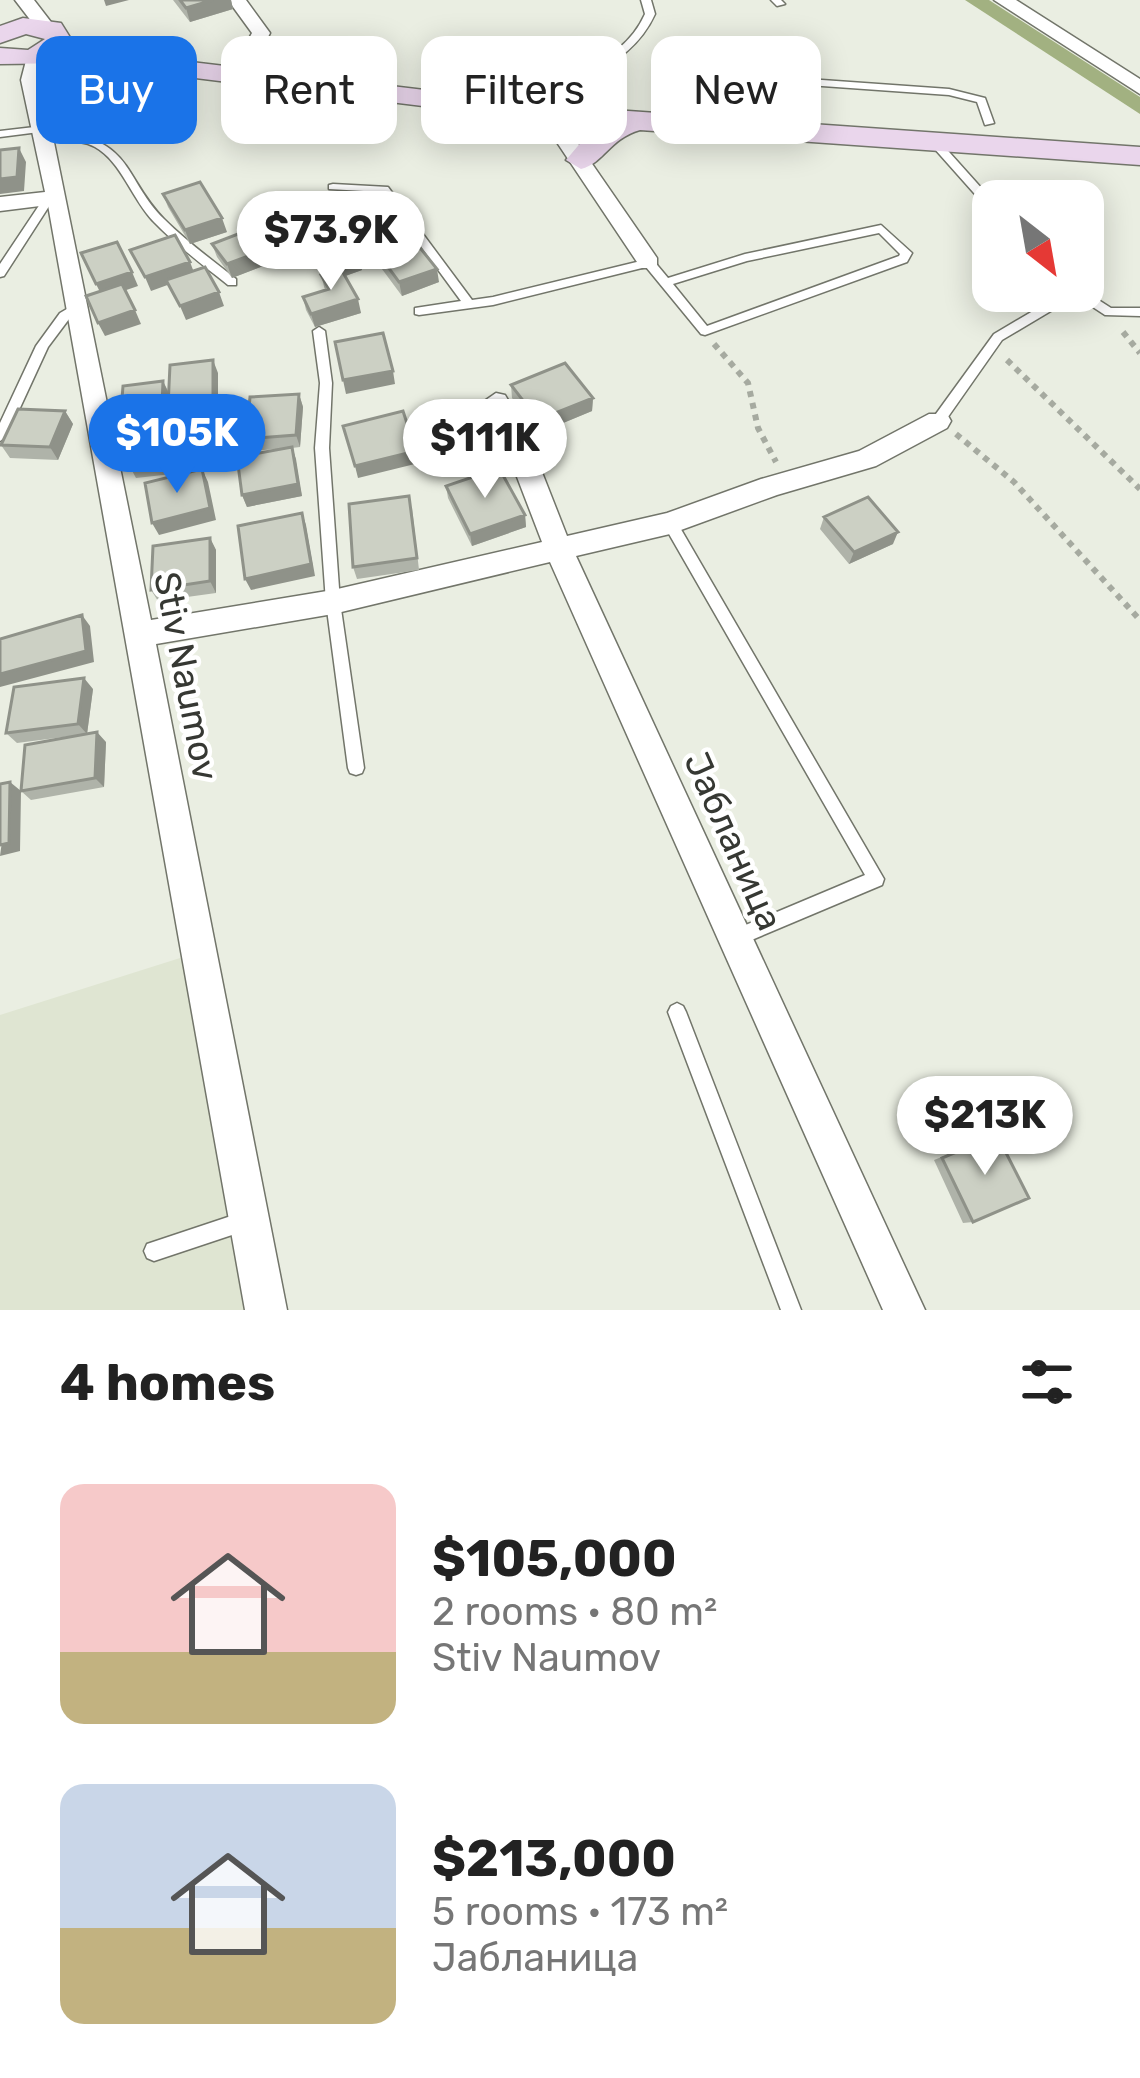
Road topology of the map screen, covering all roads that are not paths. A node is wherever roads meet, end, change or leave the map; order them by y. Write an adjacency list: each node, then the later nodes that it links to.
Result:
1 (237, 0): 5 (street)
2 (646, 0): 6 (lane)
3 (1003, 0): 9 (street)
4 (20, 29): 7 (main road); 11 (street); 11 (street, Stiv Naumov)
5 (260, 36)
6 (627, 53)
7 (221, 56)
8 (197, 69): 10 (main road)
9 (1140, 88)
10 (421, 89)
11 (34, 96): 13 (street, Stiv Naumov)
12 (627, 102): 16 (main road)
13 (36, 104)
14 (627, 119): 15 (main road)
15 (639, 122): 22 (main road); 24 (main road)
16 (1140, 131)
17 (0, 134): 18 (lane)
18 (36, 134)
19 (45, 144): 27 (street, Stiv Naumov)
20 (94, 144): 31 (lane)
21 (569, 144): 24 (street)
22 (937, 146): 23 (main road); 25 (lane)
23 (1140, 156)
24 (581, 160): 29 (street)
25 (972, 185)
26 (333, 187): 33 (lane)
27 (52, 199): 28 (street); 30 (lane); 34 (street, Stiv Naumov)
28 (0, 205)
29 (649, 263): 32 (lane); 33 (lane)
30 (0, 273)
31 (232, 282)
32 (664, 283): 32 (lane)
33 (469, 304): 35 (lane)
34 (77, 308): 40 (lane); 44 (street, Stiv Naumov)
35 (419, 310)
36 (1140, 312): 39 (lane)
37 (319, 331): 43 (lane)
38 (496, 402): 42 (street, Јабланица)
39 (938, 421): 41 (street)
40 (0, 436)
41 (670, 523): 42 (street); 46 (lane)
42 (559, 550): 43 (street); 46 (street, Јабланица)
43 (333, 602): 44 (street); 45 (lane)
44 (140, 634): 48 (street, Stiv Naumov)
45 (356, 769)
46 (735, 938): 52 (street, Јабланица)
47 (677, 1012): 51 (lane)
48 (249, 1220): 49 (lane); 50 (street, Stiv Naumov)
49 (154, 1251)
50 (266, 1310)
51 (791, 1310)
52 (904, 1310)

